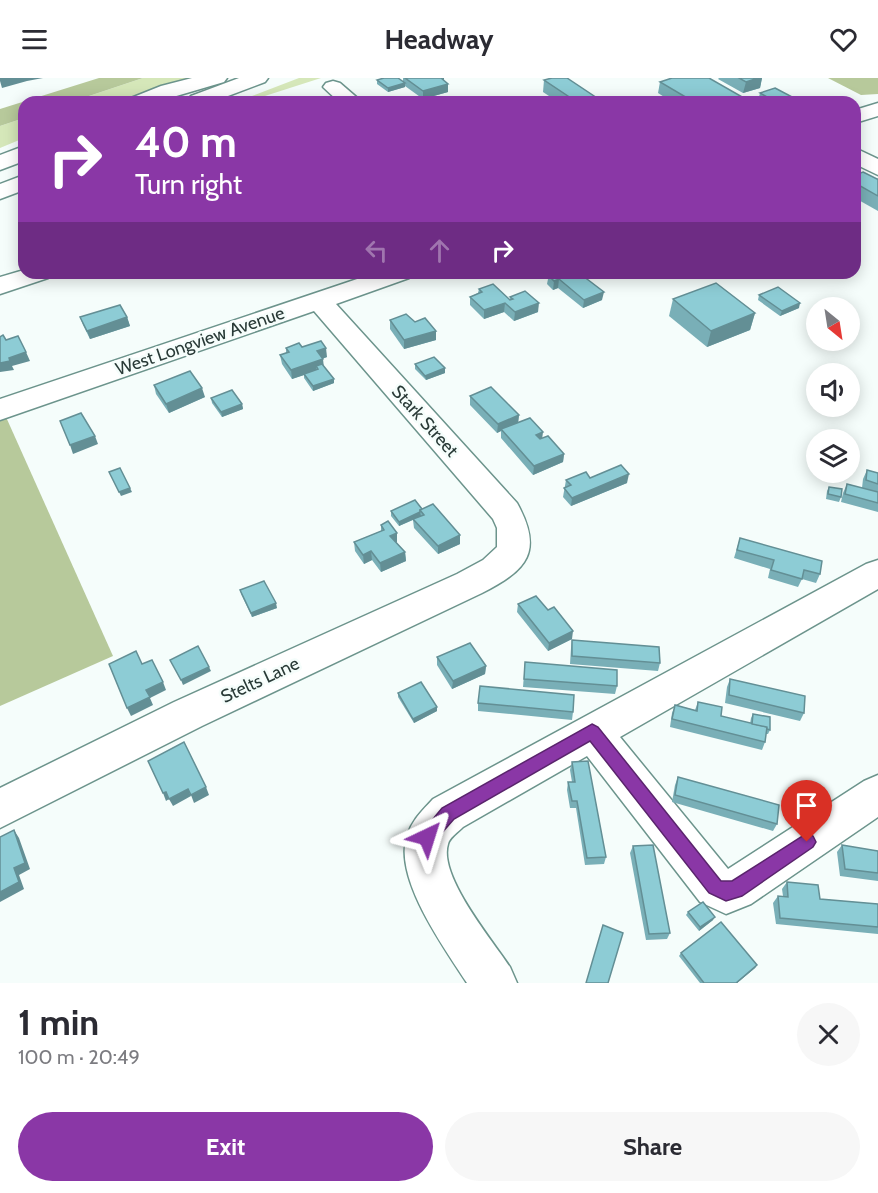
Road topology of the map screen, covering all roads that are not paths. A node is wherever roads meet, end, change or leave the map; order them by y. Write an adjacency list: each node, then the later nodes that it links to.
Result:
1 (217, 78): 6 (main road)
2 (222, 78): 7 (main road)
3 (258, 78): 8 (main road)
4 (281, 78): 9 (main road)
5 (333, 87): 10 (main road)
6 (153, 96)
7 (172, 96)
8 (210, 96)
9 (234, 96)
10 (344, 96)
11 (878, 109): 12 (main road)
12 (861, 115)
13 (18, 148): 14 (main road)
14 (0, 155)
15 (18, 156): 17 (main road)
16 (861, 158): 18 (main road)
17 (0, 163)
18 (878, 168)
19 (18, 171): 20 (main road)
20 (0, 178)
21 (18, 184): 22 (main road)
22 (0, 192)
23 (21, 279): 25 (main road)
24 (383, 279): 26 (main road, West Longview Avenue)
25 (0, 286)
26 (319, 301): 27 (main road, West Longview Avenue); 28 (main road, Stark Street)
27 (0, 410)
28 (515, 548): 32 (main road, Stelts Lane)
29 (878, 573): 30 (main road)
30 (592, 732): 31 (main road); 33 (main road)
31 (878, 794)
32 (0, 809)
33 (494, 983)

